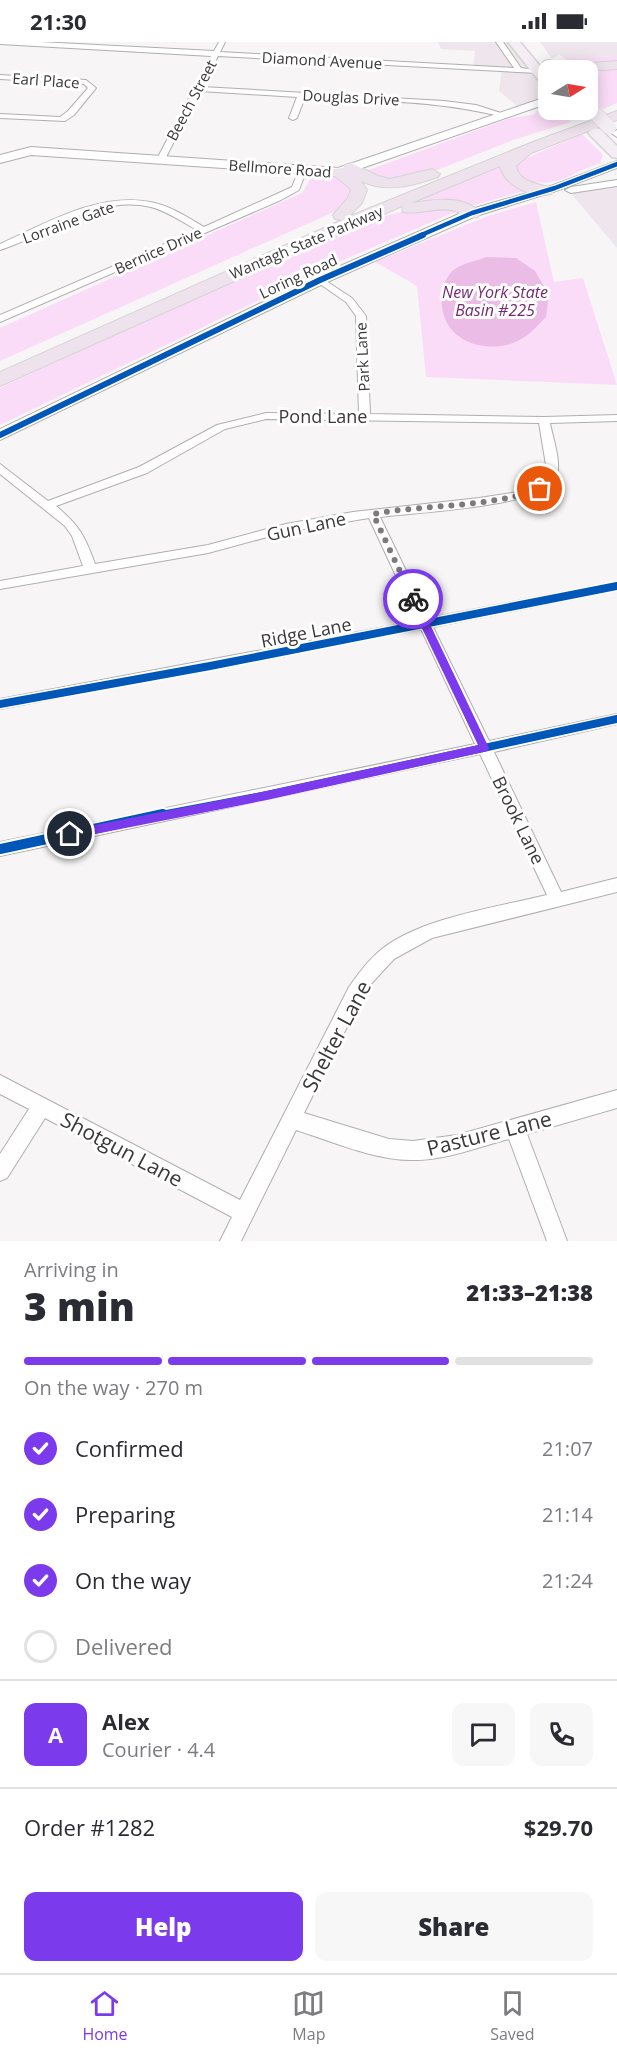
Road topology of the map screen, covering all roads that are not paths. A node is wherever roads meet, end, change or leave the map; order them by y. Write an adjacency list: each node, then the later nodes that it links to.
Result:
1 (0, 42): 5 (street, Diamond Avenue)
2 (222, 42): 5 (street, Beech Street)
3 (499, 42): 10 (street)
4 (514, 42): 6 (main road)
5 (216, 54): 10 (street, Diamond Avenue); 13 (street, Beech Street)
6 (538, 60)
7 (538, 66): 10 (street, Diamond Avenue)
8 (617, 66): 9 (highway); 11 (highway)
9 (598, 67)
10 (519, 70)
11 (598, 71)
12 (0, 77): 21 (street, Earl Place)
13 (198, 88): 14 (street, Douglas Drive); 28 (street, Beech Street)
14 (302, 95): 19 (street, Douglas Drive); 22 (street)
15 (538, 103): 18 (main road, Bellmore Road)
16 (538, 107): 18 (main road)
17 (617, 107): 29 (highway, Wantagh State Parkway)
18 (518, 110): 19 (main road, Bellmore Road)
19 (503, 115): 32 (main road, Bellmore Road)
20 (598, 115): 24 (main road, bridge)
21 (0, 116)
22 (293, 118)
23 (583, 120): 26 (main road)
24 (615, 129): 25 (highway, Wantagh State Parkway)
25 (525, 151): 34 (highway); 36 (highway, Wantagh State Parkway)
26 (617, 154)
27 (0, 159): 28 (main road, Bellmore Road)
28 (160, 159): 31 (main road, Bellmore Road)
29 (464, 164): 32 (highway); 36 (highway, Wantagh State Parkway)
30 (617, 164): 34 (street, Loring Road)
31 (303, 169): 32 (main road, Bellmore Road); 37 (street, Bernice Drive)
32 (345, 170): 36 (highway)
33 (617, 183): 34 (street)
34 (550, 189): 35 (street, Loring Road)
35 (472, 213): 36 (highway); 39 (street, Loring Road)
36 (346, 219): 41 (highway, Wantagh State Parkway); 42 (highway, Wantagh State Parkway)
37 (202, 230): 38 (street, Lorraine Gate); 40 (street, Bernice Drive)
38 (0, 247)
39 (320, 280): 43 (street, Park Lane); 46 (street, Loring Road)
40 (0, 319)
41 (0, 369)
42 (0, 380)
43 (364, 416): 45 (street, Pond Lane); 48 (street, Pond Lane)
44 (617, 418): 45 (street, Pond Lane)
45 (544, 420): 49 (street, Gun Lane)
46 (0, 435)
47 (0, 468): 48 (street)
48 (48, 506): 50 (street)
49 (373, 514): 50 (street, Gun Lane); 53 (street, Brook Lane)
50 (90, 569): 51 (street, Gun Lane)
51 (0, 585)
52 (617, 586): 53 (street, Ridge Lane)
53 (425, 624): 54 (street, Ridge Lane); 56 (street, Brook Lane)
54 (0, 704)
55 (617, 719): 56 (street)
56 (484, 748): 57 (street); 59 (street, Brook Lane)
57 (0, 849)
58 (617, 885): 59 (street, Shelter Lane)
59 (557, 900): 63 (street, Shelter Lane)
60 (0, 1084): 62 (street, Shotgun Lane)
61 (617, 1099): 64 (street, Pasture Lane)
62 (42, 1106): 65 (street); 66 (street, Shotgun Lane)
63 (292, 1119): 64 (street, Pasture Lane); 66 (street, Shelter Lane)
64 (515, 1128): 68 (street)
65 (0, 1171)
66 (244, 1213): 67 (street, Shelter Lane)
67 (230, 1241)
68 (557, 1241)

